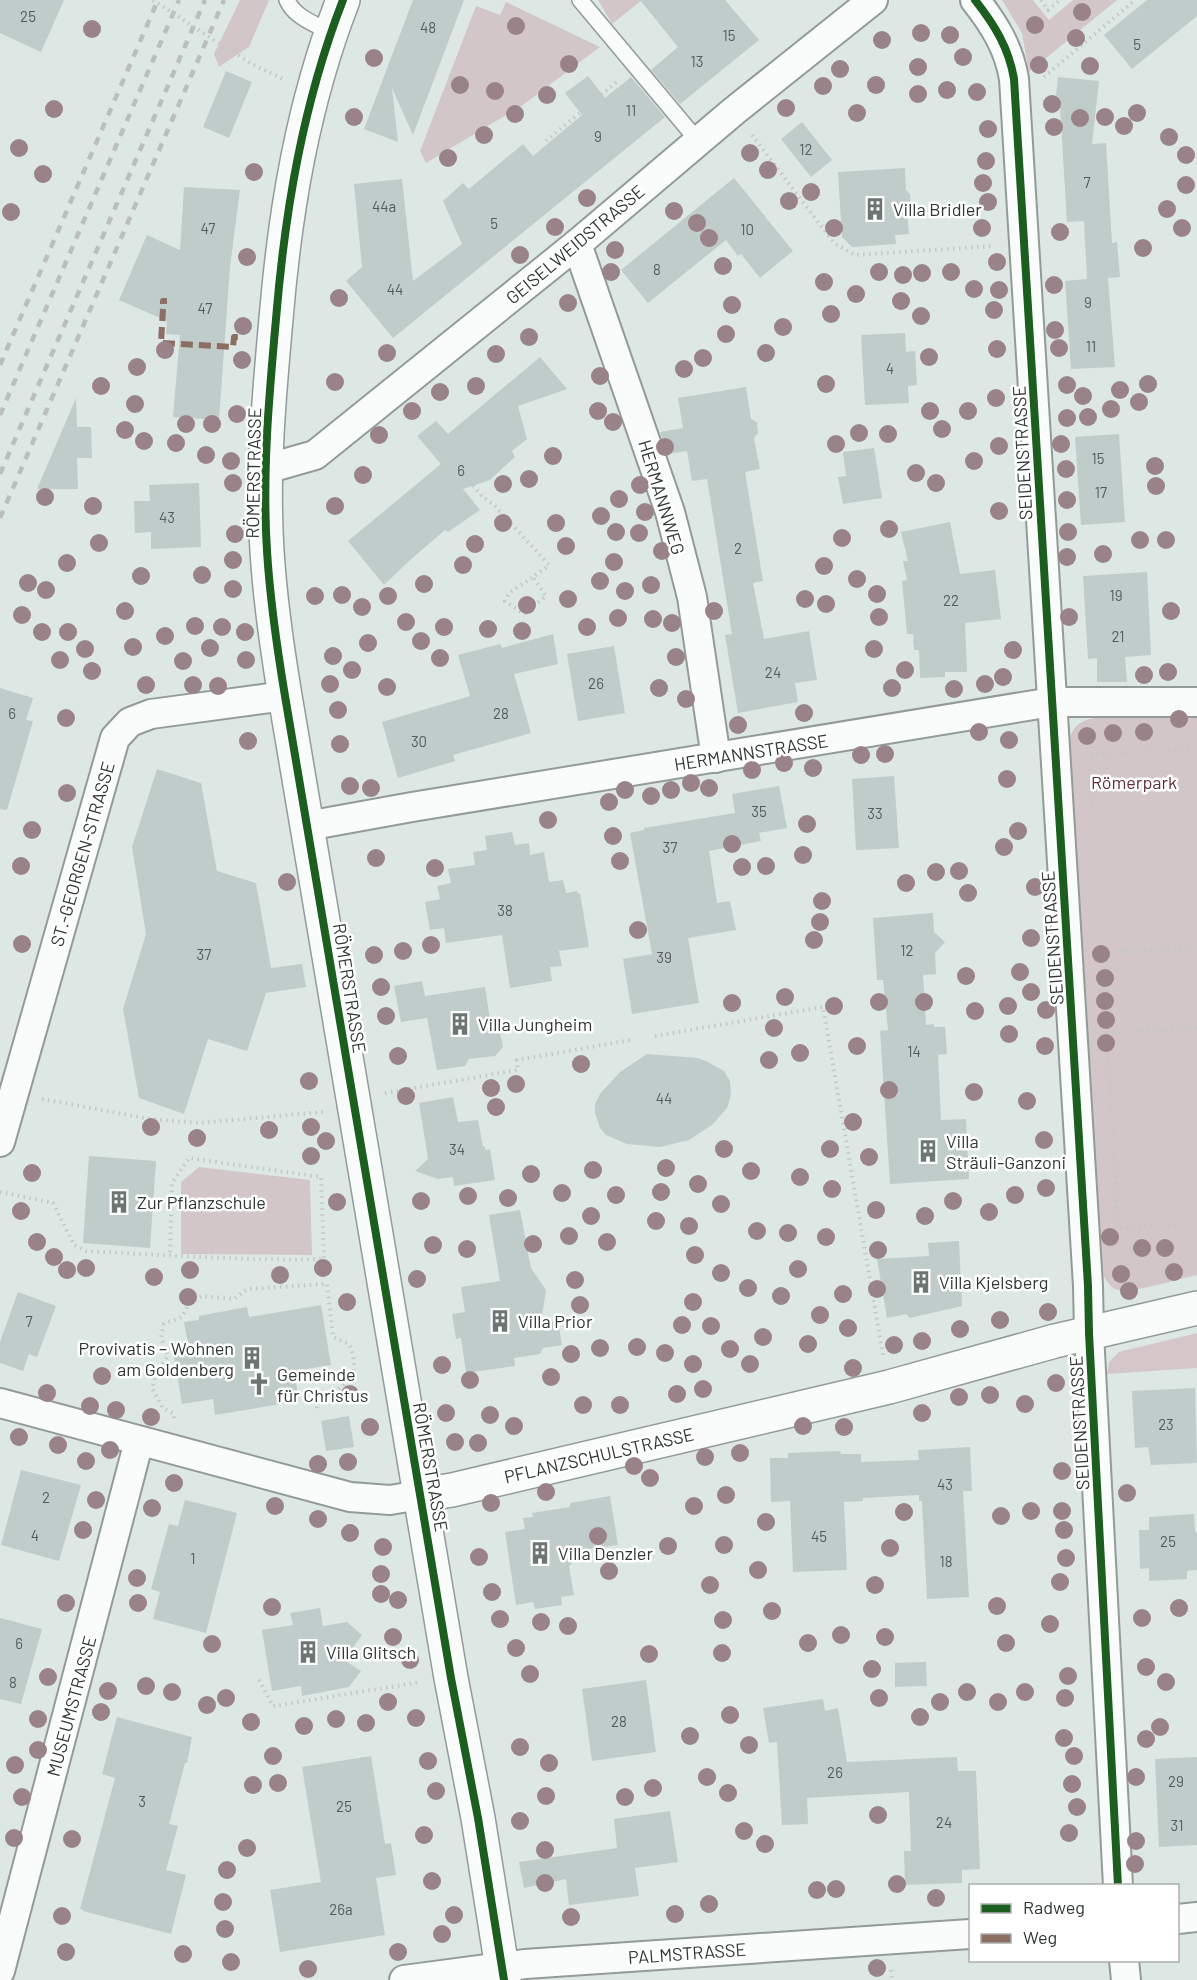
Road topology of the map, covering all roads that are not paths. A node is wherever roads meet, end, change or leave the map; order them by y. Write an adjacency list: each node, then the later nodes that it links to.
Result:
1 (287, 0): 6 (lane)
2 (343, 0): 6 (main road, RÖMERSTRASSE)
3 (580, 0): 7 (lane)
4 (873, 0): 7 (street, GEISELWEIDSTRASSE)
5 (975, 0): 11 (street, SEIDENSTRASSE)
6 (330, 32): 9 (main road, RÖMERSTRASSE)
7 (698, 141): 8 (street, GEISELWEIDSTRASSE)
8 (577, 244): 9 (street, GEISELWEIDSTRASSE); 13 (street, HERMANNWEG)
9 (266, 469): 10 (main road, RÖMERSTRASSE)
10 (285, 696): 14 (main road, RÖMERSTRASSE); 15 (street, ST.-GEORGEN-STRASSE)
11 (1052, 702): 12 (street, HERMANNSTRASSE); 13 (street, HERMANNSTRASSE); 17 (street, SEIDENSTRASSE)
12 (1197, 702)
13 (716, 758): 14 (street, HERMANNSTRASSE)
14 (307, 826): 20 (main road, RÖMERSTRASSE)
15 (0, 1142)
16 (1197, 1308): 17 (main road, PFLANZSCHULSTRASSE)
17 (1089, 1333): 20 (main road, PFLANZSCHULSTRASSE); 21 (street, SEIDENSTRASSE)
18 (0, 1403): 19 (street, PFLANZSCHULSTRASSE)
19 (139, 1441): 20 (street, PFLANZSCHULSTRASSE); 26 (street, MUSEUMSTRASSE)
20 (420, 1495): 27 (main road, RÖMERSTRASSE)
21 (1118, 1884)
22 (1197, 1917): 23 (street)
23 (1179, 1919)
24 (969, 1934): 27 (street, PALMSTRASSE)
25 (1124, 1962): 29 (street)
26 (0, 1971)
27 (503, 1973): 28 (street, PALMSTRASSE)
28 (404, 1980)
29 (1126, 1980)

